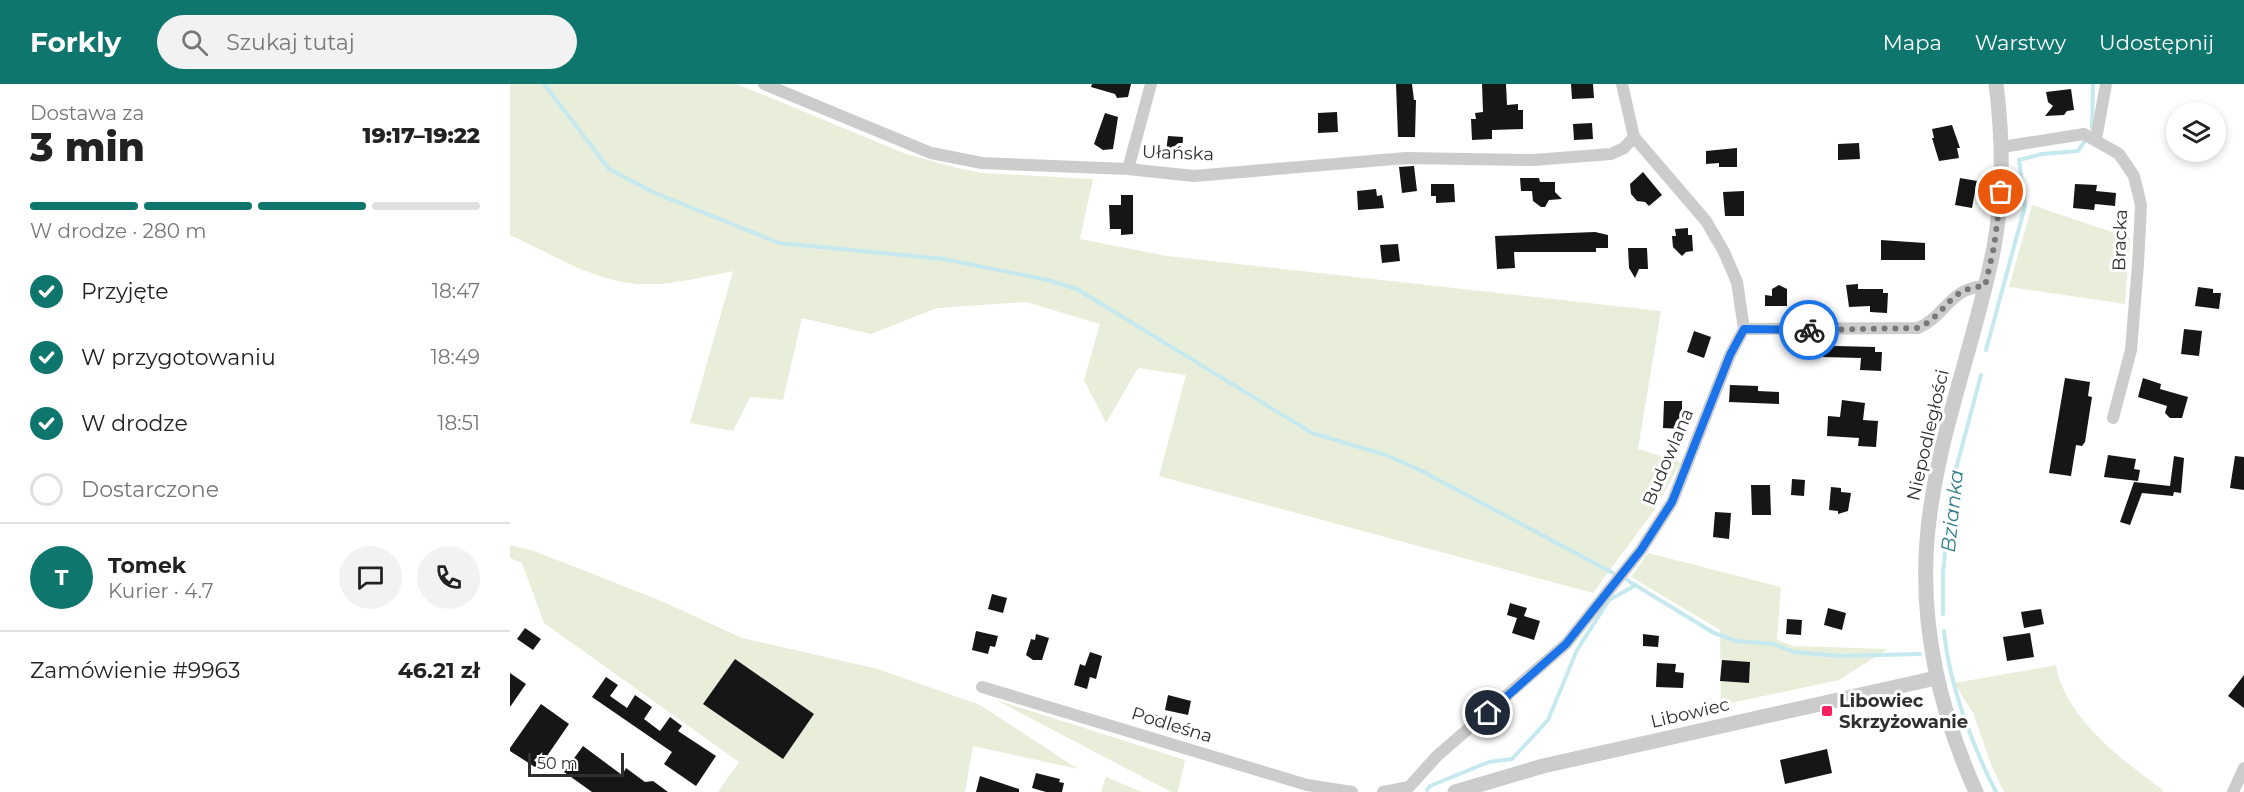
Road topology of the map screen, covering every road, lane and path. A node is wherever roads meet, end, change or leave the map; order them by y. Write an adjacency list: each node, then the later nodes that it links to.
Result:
1 (764, 84): 9 (street, Ułańska)
2 (1151, 84): 9 (street)
3 (1622, 84): 6 (street)
4 (1996, 84): 8 (street, Niepodległości)
5 (2106, 84): 7 (street)
6 (1634, 137): 9 (street, Ułańska); 11 (street)
7 (2096, 139): 8 (street); 12 (street, Bracka)
8 (2002, 147): 10 (street, Niepodległości)
9 (1128, 169)
10 (1985, 286): 11 (street); 13 (street, Niepodległości)
11 (1744, 329): 16 (street, Budowlana)
12 (2113, 418)
13 (1935, 678): 19 (street, Libowiec); 20 (street, Niepodległości)
14 (982, 687): 17 (street, Podleśna)
15 (2244, 768): 21 (street)
16 (1409, 789): 18 (street)
17 (1352, 792)
18 (1383, 792)
19 (1455, 792)
20 (1976, 792)
21 (2233, 792)

